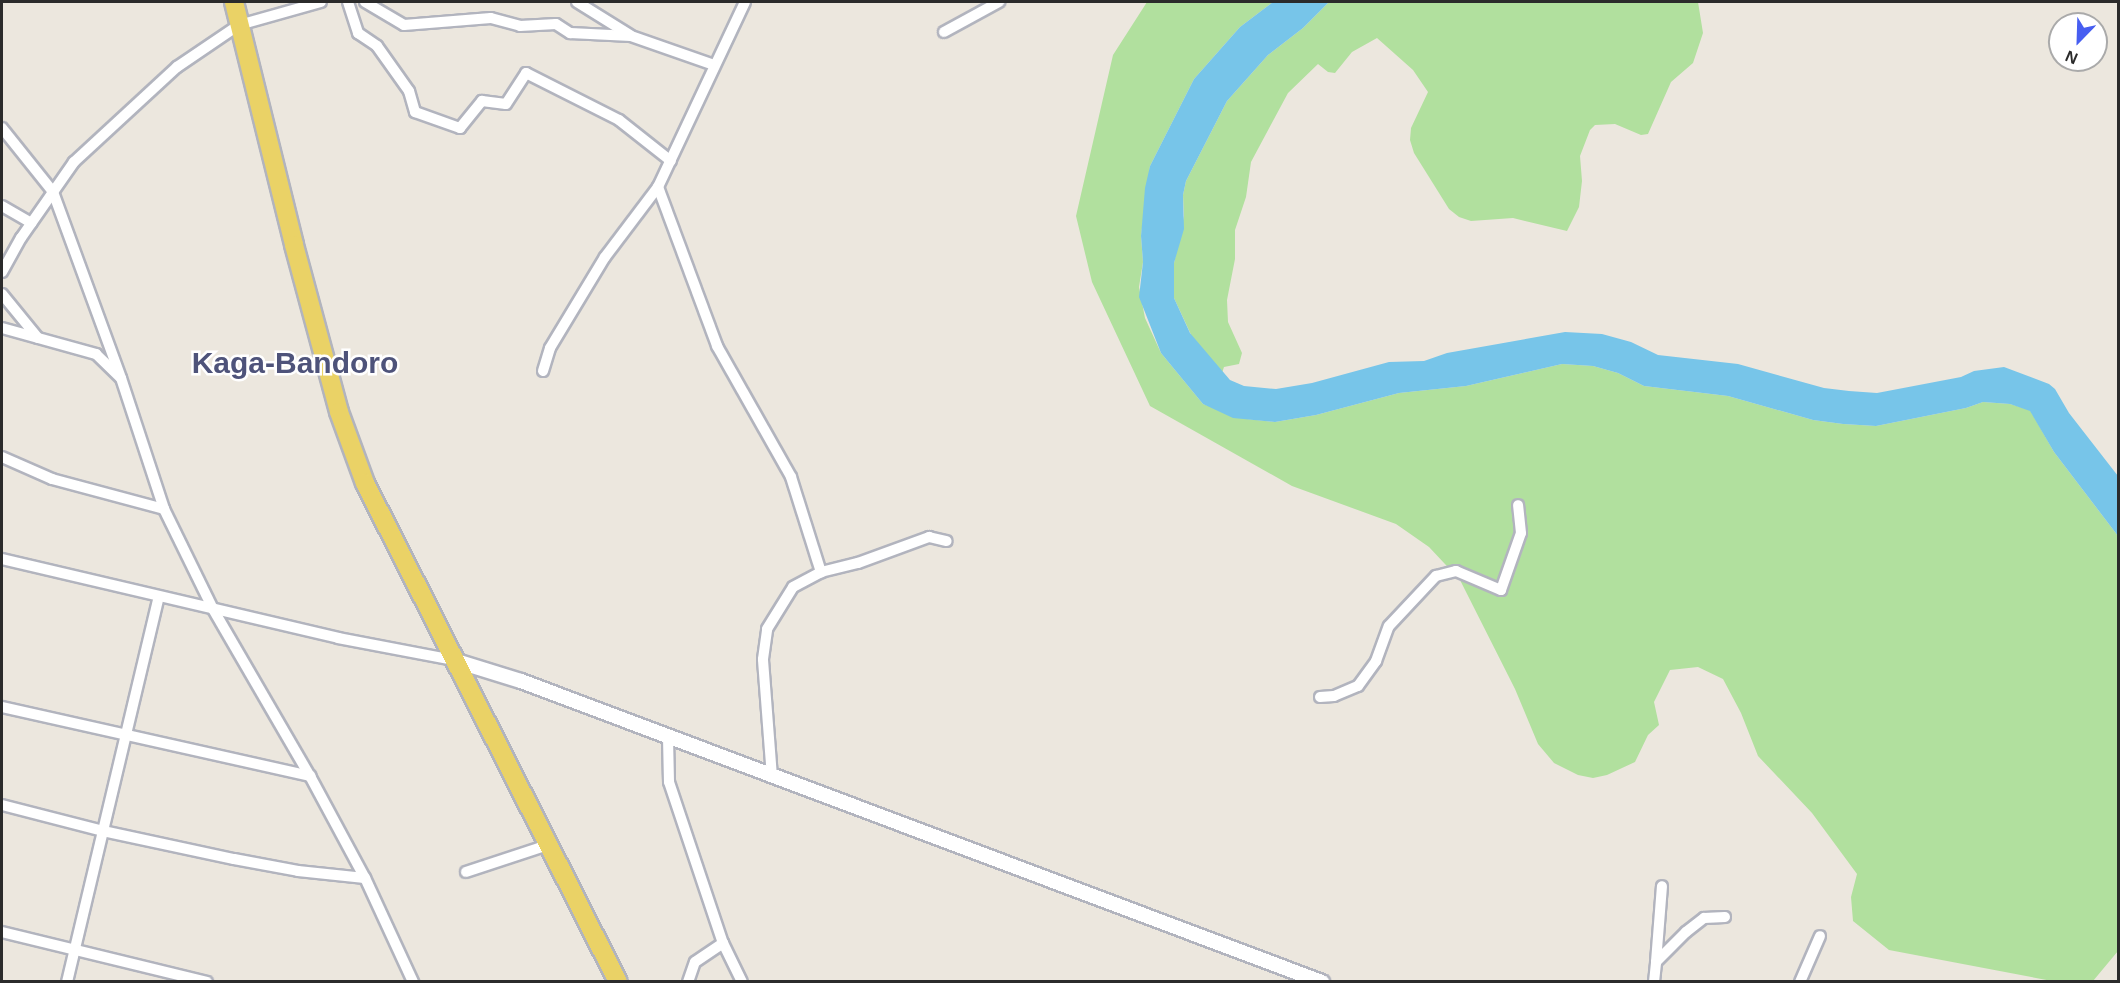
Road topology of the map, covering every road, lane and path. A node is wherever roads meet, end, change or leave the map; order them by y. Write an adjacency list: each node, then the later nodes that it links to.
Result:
1 (234, 2): 8 (main road)
2 (321, 2): 8 (street)
3 (348, 2): 13 (street)
4 (365, 2): 10 (street)
5 (577, 2): 10 (street)
6 (745, 2): 11 (street)
7 (999, 2): 9 (street)
8 (239, 25): 15 (street); 32 (main road)
9 (944, 32)
10 (631, 36): 11 (street)
11 (714, 65): 13 (street)
12 (2, 128): 15 (street)
13 (671, 161): 14 (street)
14 (658, 187): 22 (street); 29 (street)
15 (53, 192): 17 (street); 23 (street)
16 (2, 206): 17 (street)
17 (31, 223): 18 (street)
18 (2, 272)
19 (2, 294): 21 (street)
20 (2, 328): 21 (street)
21 (38, 338): 23 (street)
22 (543, 371)
23 (121, 378): 26 (street)
24 (2, 457): 26 (street)
25 (1518, 505): 33 (street)
26 (164, 509): 31 (street)
27 (947, 541): 29 (street)
28 (2, 559): 30 (street)
29 (821, 572): 38 (street)
30 (159, 597): 31 (street); 35 (street)
31 (213, 609): 32 (street); 37 (street)
32 (453, 660): 36 (street); 41 (main road)
33 (1320, 697)
34 (2, 706): 35 (street)
35 (126, 735): 37 (street); 40 (street)
36 (668, 738): 38 (street); 48 (street)
37 (310, 776): 43 (street)
38 (772, 777): 57 (street)
39 (2, 805): 40 (street)
40 (103, 831): 43 (street); 49 (street)
41 (548, 845): 42 (street); 54 (main road)
42 (466, 872)
43 (365, 878): 53 (street)
44 (1662, 886): 50 (street)
45 (1725, 916): 50 (street)
46 (2, 932): 49 (street)
47 (1820, 936): 59 (street)
48 (723, 944): 55 (street); 56 (street)
49 (75, 951): 51 (street); 52 (street)
50 (1656, 962): 58 (street)
51 (67, 981)
52 (207, 981)
53 (413, 981)
54 (618, 981)
55 (688, 981)
56 (742, 981)
57 (1322, 981)
58 (1654, 981)
59 (1800, 981)

